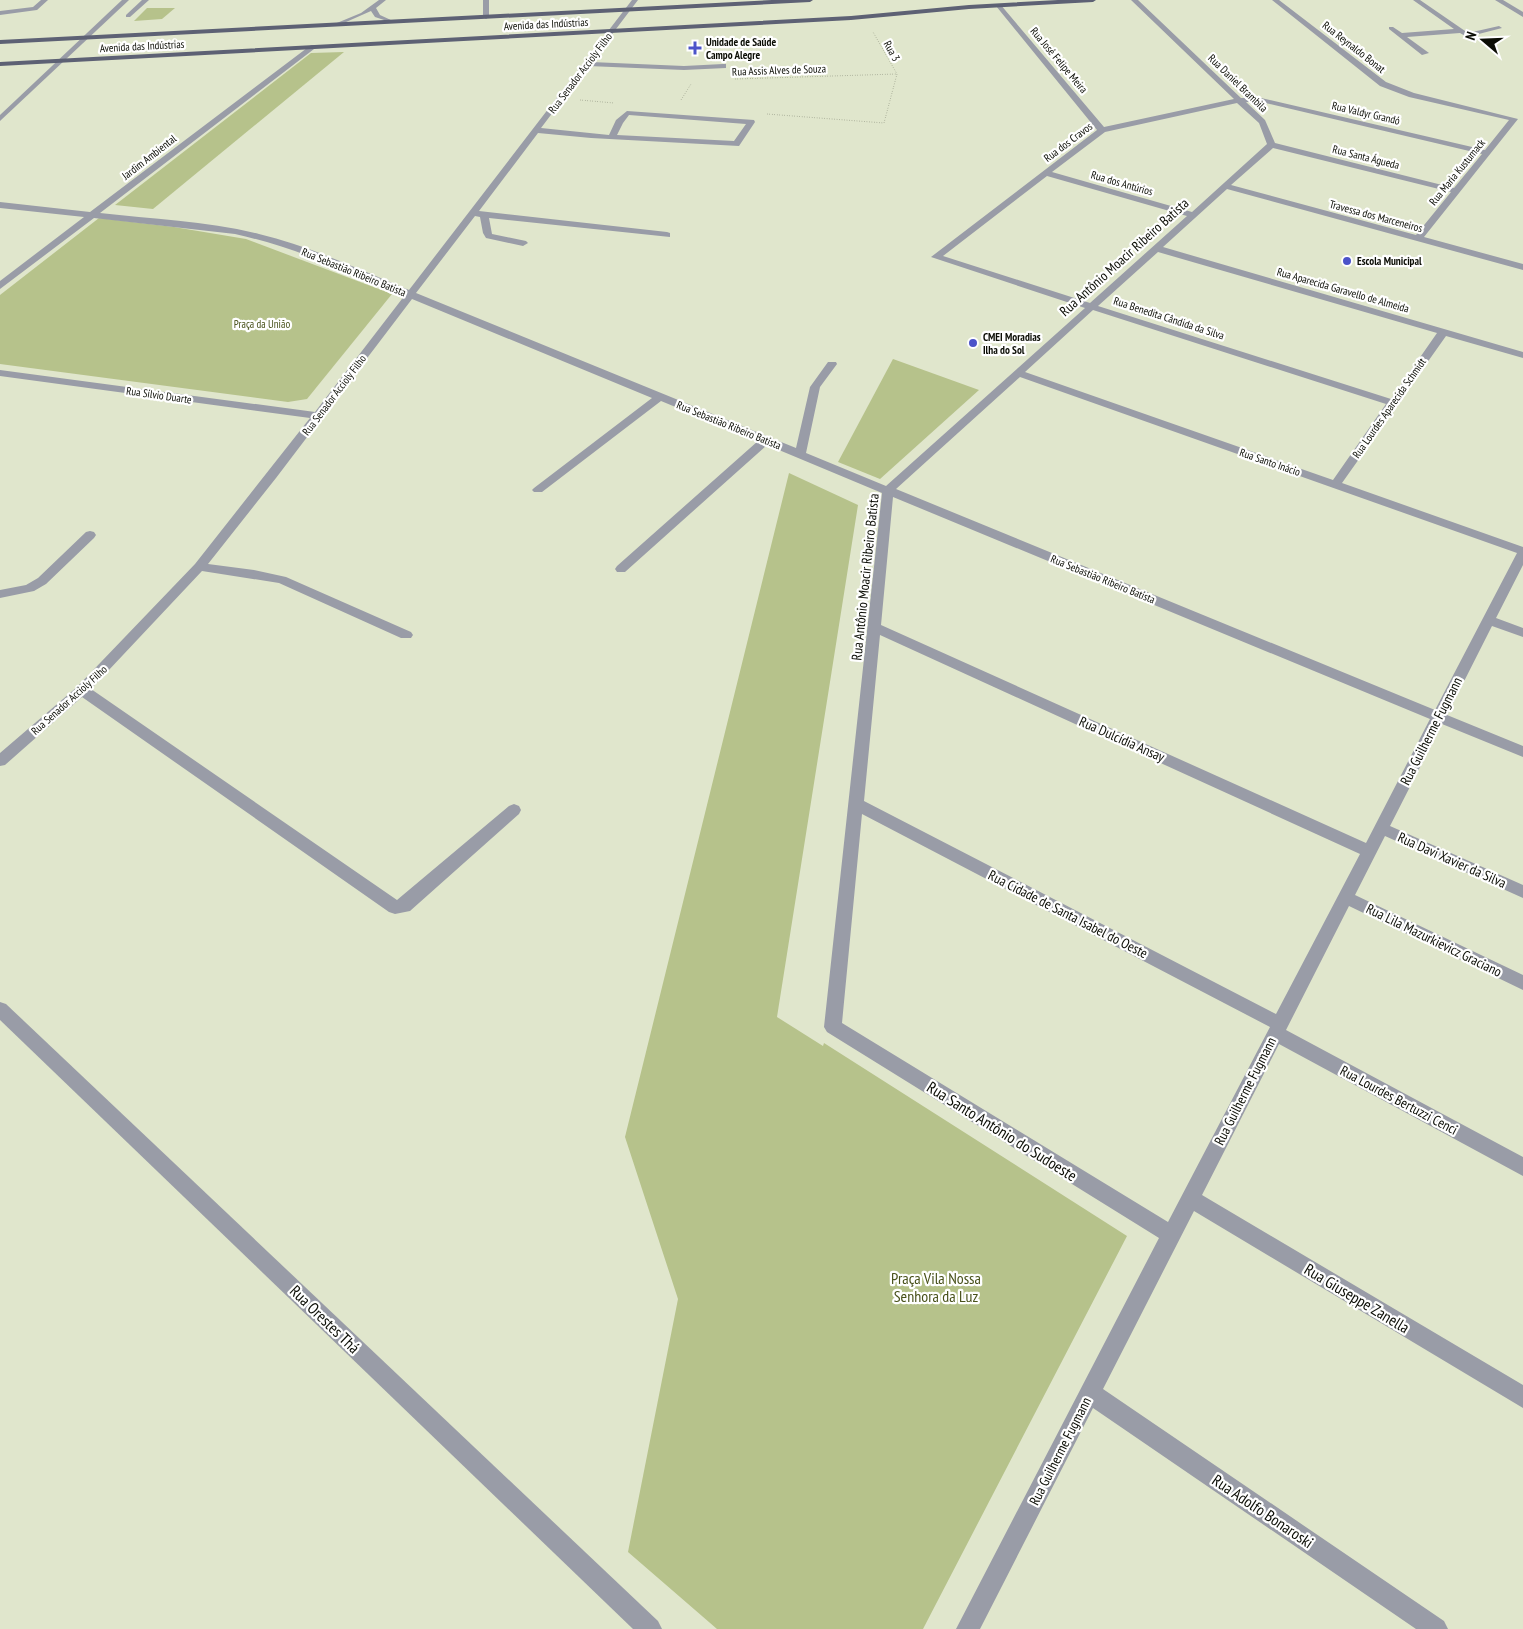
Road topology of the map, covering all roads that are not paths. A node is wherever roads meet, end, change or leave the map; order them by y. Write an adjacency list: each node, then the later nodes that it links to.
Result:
1 (45, 0): 16 (street)
2 (126, 0): 27 (street)
3 (146, 0): 18 (street)
4 (383, 0): 14 (street)
5 (486, 0): 19 (street)
6 (635, 0): 15 (street, Rua Senador Accioly Filho)
7 (810, 0): 15 (main road, Avenida das Indústrias)
8 (1093, 0): 13 (main road, Avenida das Indústrias)
9 (1134, 0): 35 (street, Rua Daniel Brambila)
10 (1274, 0): 37 (street, Rua Reynaldo Bonat)
11 (1416, 0): 25 (street)
12 (1498, 0): 17 (street)
13 (998, 5): 24 (main road, Avenida das Indústrias); 39 (street, Rua José Felipe Meira)
14 (373, 8): 20 (street); 21 (street)
15 (628, 10): 19 (main road, Avenida das Indústrias); 24 (street, Rua Senador Accioly Filho)
16 (0, 13)
17 (1523, 15)
18 (128, 16)
19 (486, 17): 20 (main road, Avenida das Indústrias)
20 (391, 22): 21 (main road, Avenida das Indústrias)
21 (335, 25): 27 (main road, Avenida das Indústrias)
22 (1391, 28): 26 (street)
23 (1499, 28): 25 (street)
24 (612, 31): 29 (main road, Avenida das Indústrias); 33 (street, Rua Senador Accioly Filho)
25 (1465, 33): 26 (street)
26 (1401, 36): 30 (street)
27 (86, 38): 28 (main road, Avenida das Indústrias); 31 (street)
28 (0, 42)
29 (311, 47): 31 (main road, Avenida das Indústrias); 49 (street, Jardim Ambiental)
30 (1425, 53)
31 (62, 60): 32 (main road, Avenida das Indústrias); 36 (street)
32 (0, 64)
33 (587, 64): 34 (street); 38 (street, Rua Senador Accioly Filho)
34 (723, 66)
35 (1240, 100): 39 (street, Rua dos Cravos); 41 (street, Rua Daniel Brambila); 42 (street, Rua Valdyr Grandó)
36 (0, 119)
37 (1514, 119): 42 (street, Rua Maria Kustumack)
38 (536, 130): 40 (street); 47 (street, Rua Senador Accioly Filho)
39 (1102, 130): 43 (street, Rua dos Cravos)
40 (612, 136): 40 (street)
41 (1271, 144): 44 (street); 45 (street, Rua Santa Águeda)
42 (1487, 153): 45 (street, Rua Maria Kustumack)
43 (1046, 173): 50 (street, Rua dos Antúrios); 55 (street, Rua dos Cravos)
44 (1224, 186): 50 (street, Rua Antônio Moacir Ribeiro Batista); 52 (street, Travessa dos Marceneiros)
45 (1457, 191): 52 (street, Rua Maria Kustumack)
46 (0, 204): 49 (street, Rua Sebastião Ribeiro Batista)
47 (472, 213): 48 (street); 58 (street, Rua Senador Accioly Filho)
48 (484, 214): 51 (street); 53 (street)
49 (93, 215): 57 (street, Jardim Ambiental); 58 (street, Rua Sebastião Ribeiro Batista)
50 (1193, 215): 54 (street, Rua Antônio Moacir Ribeiro Batista)
51 (667, 235)
52 (1418, 239): 56 (street, Travessa dos Marceneiros)
53 (523, 243)
54 (1156, 248): 59 (street, Rua Antônio Moacir Ribeiro Batista); 60 (street, Rua Aparecida Garavello de Almeida)
55 (936, 257): 59 (street, Rua Benedita Cândida da Silva)
56 (1523, 267)
57 (0, 286)
58 (410, 294): 65 (street, Rua Sebastião Ribeiro Batista); 67 (street, Rua Senador Accioly Filho)
59 (1091, 306): 64 (street, Rua Antônio Moacir Ribeiro Batista); 66 (street, Rua Benedita Cândida da Silva)
60 (1444, 332): 61 (street, Rua Aparecida Garavello de Almeida); 66 (street, Rua Lourdes Aparecida Schmidt)
61 (1523, 355)
62 (832, 364): 69 (street)
63 (0, 373): 67 (street, Rua Sílvio Duarte)
64 (1018, 373): 70 (street, Rua Santo Inácio); 72 (street, Rua Antônio Moacir Ribeiro Batista)
65 (660, 397): 68 (street, Rua Sebastião Ribeiro Batista); 71 (street)
66 (1393, 403): 70 (street, Rua Lourdes Aparecida Schmidt)
67 (317, 416): 75 (street, Rua Senador Accioly Filho)
68 (766, 440): 69 (street, Rua Sebastião Ribeiro Batista); 76 (street)
69 (800, 454): 72 (street, Rua Sebastião Ribeiro Batista)
70 (1335, 485): 74 (street, Rua Santo Inácio)
71 (538, 490)
72 (888, 490): 79 (street, Rua Antônio Moacir Ribeiro Batista); 83 (street, Rua Sebastião Ribeiro Batista)
73 (90, 535): 77 (street)
74 (1523, 552): 78 (street, Rua Guilherme Fugmann)
75 (199, 567): 81 (street); 82 (street, Rua Senador Accioly Filho)
76 (621, 569)
77 (0, 594)
78 (1489, 620): 80 (street); 83 (street, Rua Guilherme Fugmann)
79 (874, 626): 86 (street, Rua Antônio Moacir Ribeiro Batista); 89 (street, Rua Dulcídia Ansay)
80 (1523, 633)
81 (406, 635)
82 (82, 690): 85 (street, Rua Senador Accioly Filho); 87 (street)
83 (1439, 717): 84 (street, Rua Sebastião Ribeiro Batista); 88 (street, Rua Guilherme Fugmann)
84 (1523, 752)
85 (0, 761)
86 (856, 804): 94 (street, Rua Antônio Moacir Ribeiro Batista); 95 (street, Rua Cidade de Santa Isabel do Oeste)
87 (514, 810)
88 (1381, 828): 89 (street, Rua Guilherme Fugmann); 90 (street, Rua Davi Xavier da Silva)
89 (1369, 851): 91 (street, Rua Guilherme Fugmann)
90 (1523, 892)
91 (1346, 897): 92 (street, Rua Lila Mazurkievicz Graciano); 95 (street, Rua Guilherme Fugmann)
92 (1523, 983)
93 (0, 1009): 101 (street, Rua Orestes Thá)
94 (833, 1027): 98 (street, Rua Santo Antônio do Sudoeste)
95 (1278, 1029): 96 (street, Rua Lourdes Bertuzzi Cenci); 97 (street, Rua Guilherme Fugmann)
96 (1523, 1167)
97 (1190, 1198): 98 (street, Rua Guilherme Fugmann); 100 (street, Rua Giuseppe Zanella)
98 (1172, 1235): 99 (street, Rua Guilherme Fugmann)
99 (1090, 1393): 102 (street, Rua Guilherme Fugmann); 103 (street, Rua Adolfo Bonaroski)
100 (1523, 1397)
101 (650, 1629)
102 (968, 1629)
103 (1436, 1629)

